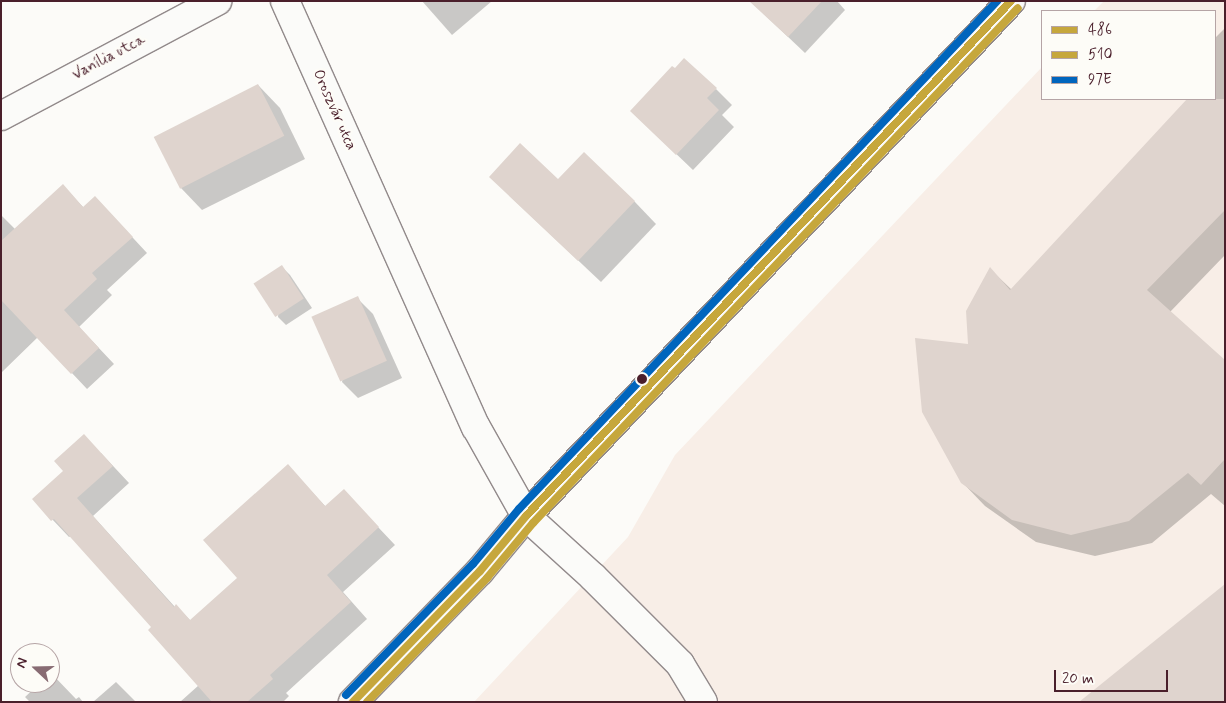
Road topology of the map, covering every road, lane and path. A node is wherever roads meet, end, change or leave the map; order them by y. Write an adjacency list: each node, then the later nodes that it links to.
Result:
1 (217, 1): 4 (street, Vanília utca)
2 (285, 1): 5 (street, Oroszvár utca)
3 (1010, 1): 5 (street)
4 (1, 116)
5 (526, 516): 6 (street); 7 (street, Oroszvár utca)
6 (353, 702)
7 (702, 702)

